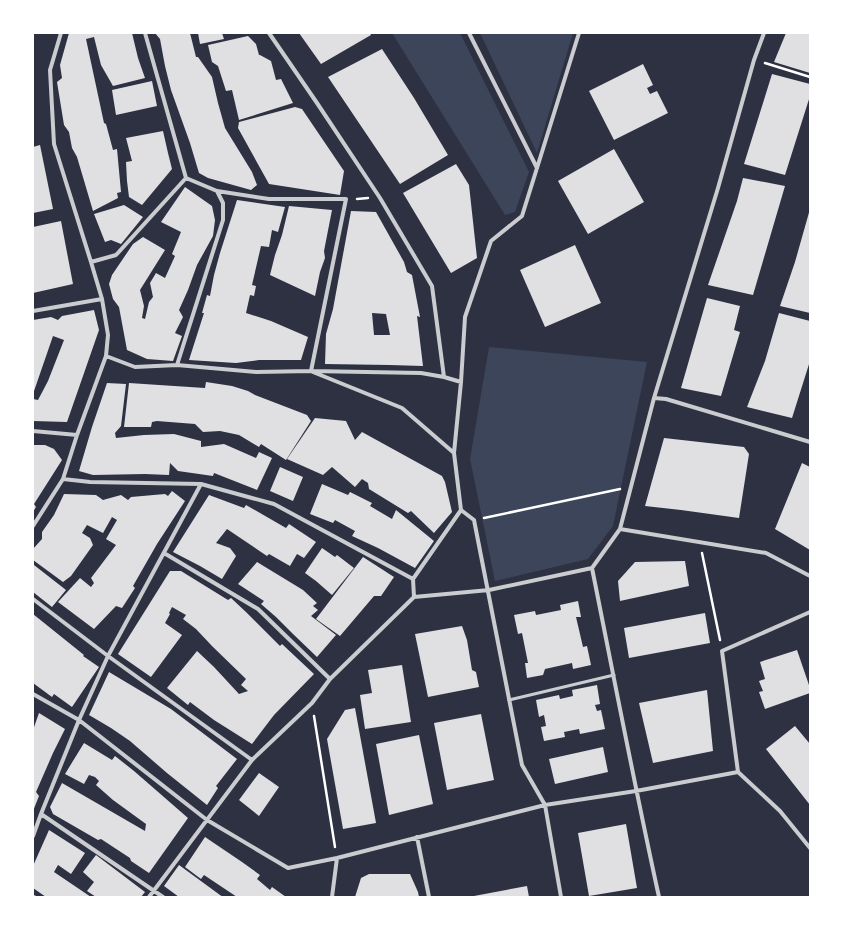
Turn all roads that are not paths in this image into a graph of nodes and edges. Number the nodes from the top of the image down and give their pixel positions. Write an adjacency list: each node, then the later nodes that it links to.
1 (61, 33): 10 (street)
2 (145, 33): 8 (street)
3 (269, 33): 16 (street)
4 (470, 33): 7 (street)
5 (579, 33): 7 (street)
6 (764, 33): 18 (street)
7 (537, 168): 17 (street)
8 (186, 178): 9 (street); 10 (street)
9 (217, 191): 14 (street); 15 (street)
10 (91, 262): 11 (street)
11 (102, 300): 12 (street); 13 (street)
12 (33, 311)
13 (106, 356): 14 (street); 20 (street)
14 (177, 366): 15 (street)
15 (311, 371): 16 (street); 22 (street)
16 (444, 377): 17 (street)
17 (461, 382): 22 (street)
18 (653, 400): 21 (street); 27 (street)
19 (33, 431): 20 (street)
20 (77, 435): 23 (street)
21 (810, 442)
22 (454, 453): 25 (street)
23 (62, 479): 24 (street); 26 (street)
24 (201, 484): 28 (street); 31 (street)
25 (461, 510): 31 (street); 32 (street)
26 (33, 526)
27 (620, 529): 29 (street); 30 (street)
28 (164, 553): 36 (street); 38 (street)
29 (592, 568): 32 (street); 37 (street)
30 (810, 576)
31 (413, 579): 33 (street)
32 (488, 590): 33 (street); 40 (street)
33 (414, 597): 38 (street)
34 (33, 600): 36 (street)
35 (810, 612): 43 (street)
36 (108, 656): 41 (street); 42 (street)
37 (614, 674): 40 (lane); 44 (street)
38 (330, 679): 42 (street)
39 (33, 694): 41 (street)
40 (509, 700): 45 (street)
41 (79, 720): 46 (street); 47 (street)
42 (252, 760): 47 (street)
43 (738, 772): 44 (street); 50 (street)
44 (636, 791): 45 (street); 58 (street)
45 (546, 805): 49 (street); 57 (street)
46 (41, 814): 48 (street); 52 (street)
47 (207, 820): 51 (street); 52 (street)
48 (33, 836)
49 (417, 837): 51 (street); 56 (street)
50 (810, 848)
51 (337, 858): 55 (street)
52 (154, 890): 53 (street); 54 (street)
53 (149, 897)
54 (163, 897)
55 (332, 897)
56 (429, 897)
57 (561, 897)
58 (659, 897)

